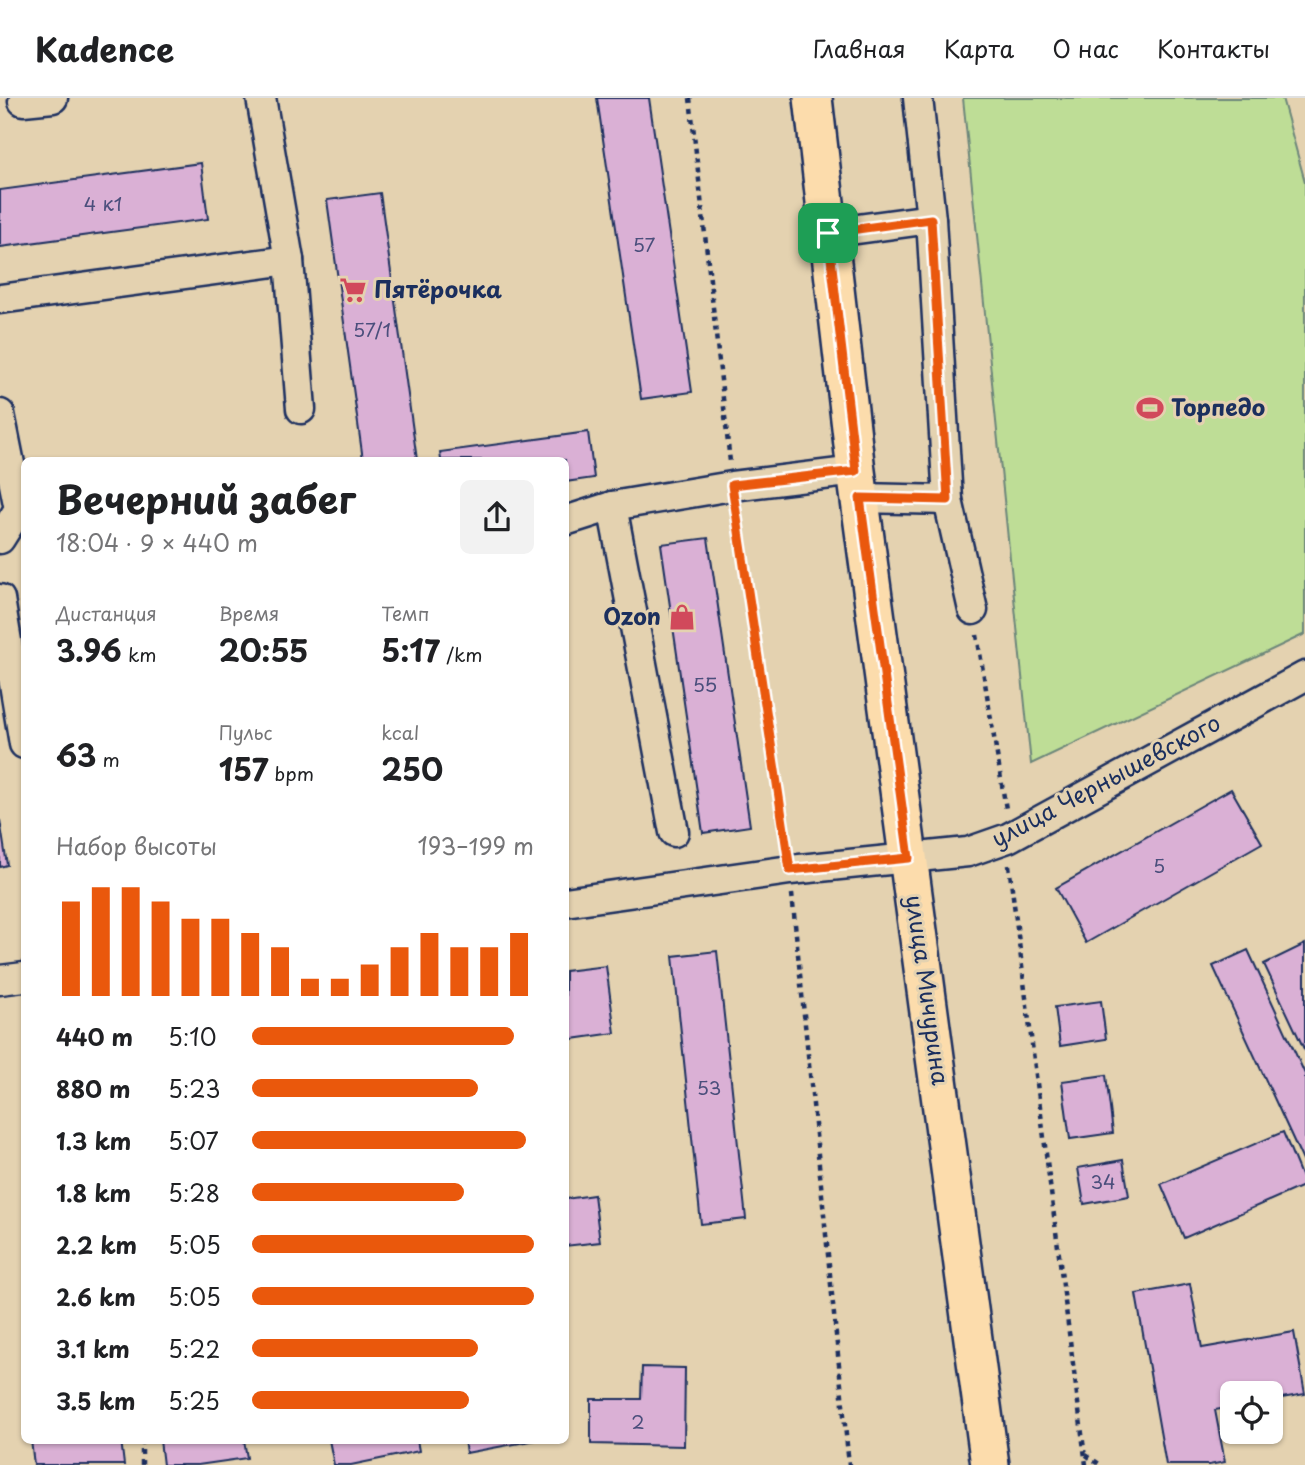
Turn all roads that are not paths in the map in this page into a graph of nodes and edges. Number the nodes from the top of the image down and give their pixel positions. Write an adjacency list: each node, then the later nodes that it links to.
1 (53, 98): 5 (street)
2 (261, 98): 8 (street)
3 (813, 98): 7 (main road, улица Мичурина)
4 (918, 98): 6 (street)
5 (23, 101)
6 (931, 219): 7 (street); 13 (street)
7 (828, 233): 12 (main road, улица Мичурина)
8 (289, 260): 9 (street); 10 (street)
9 (0, 299)
10 (301, 409)
11 (0, 414): 16 (street)
12 (858, 485): 13 (street); 14 (street); 22 (main road, улица Мичурина)
13 (948, 500): 18 (street)
14 (612, 506): 15 (street); 21 (street)
15 (569, 520)
16 (0, 539)
17 (0, 599): 20 (street)
18 (973, 610)
19 (1305, 676): 22 (street, улица Чернышевского)
20 (21, 726)
21 (674, 832)
22 (909, 858): 23 (street, улица Чернышевского); 26 (main road, улица Мичурина)
23 (569, 901)
24 (21, 977): 25 (street)
25 (0, 980)
26 (990, 1465)

